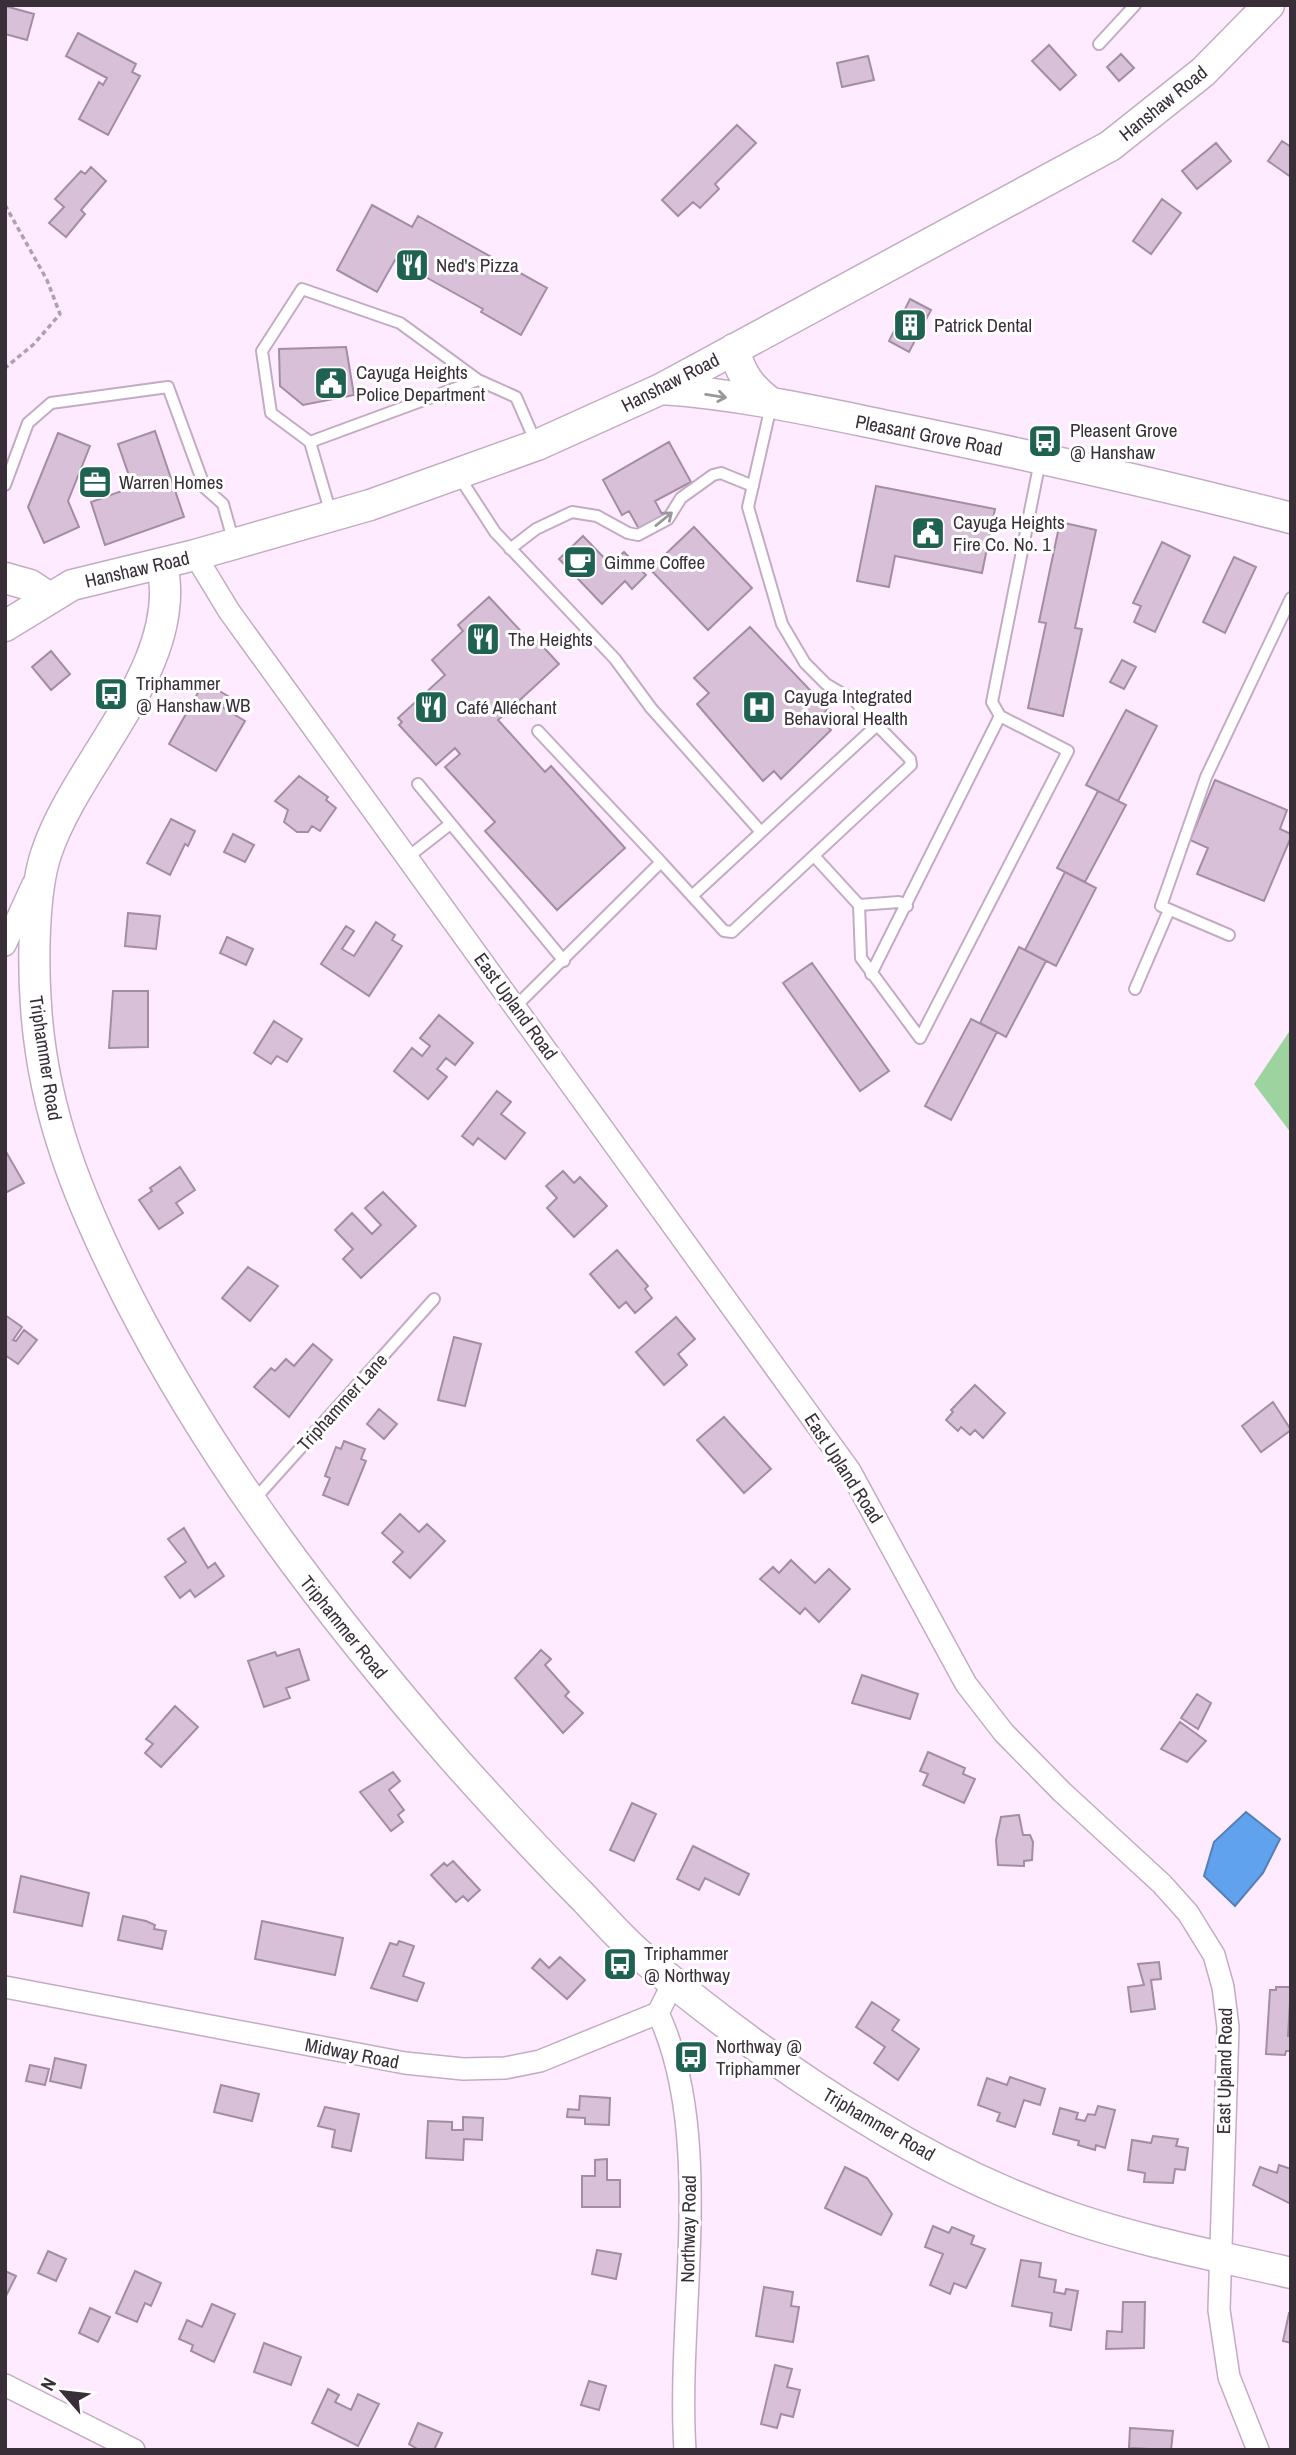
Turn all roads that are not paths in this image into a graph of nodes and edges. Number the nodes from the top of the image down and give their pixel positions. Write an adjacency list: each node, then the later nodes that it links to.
1 (1135, 5): 3 (lane)
2 (1269, 5): 4 (street, Hanshaw Road)
3 (1098, 44)
4 (734, 349): 6 (street, Hanshaw Road); 7 (street, Pleasant Grove Road)
5 (478, 380): 8 (lane); 8 (lane); 9 (lane)
6 (661, 389): 7 (street, Pleasant Grove Road, one-way to 7); 9 (street, Hanshaw Road)
7 (772, 403): 10 (street, Pleasant Grove Road); 13 (lane)
8 (310, 442): 14 (lane)
9 (537, 445): 11 (street, Hanshaw Road)
10 (1041, 458): 15 (street, Pleasant Grove Road); 24 (lane)
11 (458, 475): 14 (street, Hanshaw Road); 17 (lane)
12 (5, 485): 16 (lane)
13 (753, 486): 17 (lane, one-way to 13); 25 (lane)
14 (332, 514): 16 (street, Hanshaw Road)
15 (1291, 518)
16 (234, 544): 18 (street, Hanshaw Road)
17 (510, 549): 29 (lane)
18 (195, 555): 19 (street, Hanshaw Road); 32 (street, East Upland Road)
19 (162, 564): 21 (street, Hanshaw Road); 30 (street, Triphammer Road)
20 (5, 578): 21 (street)
21 (48, 597): 23 (street, Hanshaw Road)
22 (1291, 598): 37 (lane)
23 (5, 626)
24 (1000, 716): 36 (lane); 41 (lane)
25 (877, 725): 29 (lane); 31 (lane)
26 (538, 731): 33 (lane)
27 (418, 784): 28 (lane)
28 (449, 825): 32 (lane); 40 (lane)
29 (761, 832): 34 (lane)
30 (45, 856): 39 (street); 45 (street, Triphammer Road)
31 (815, 857): 34 (lane); 35 (lane)
32 (408, 858): 43 (street, East Upland Road)
33 (661, 862): 34 (lane); 40 (lane)
34 (692, 896)
35 (859, 905): 36 (lane); 41 (lane)
36 (907, 906): 41 (lane)
37 (1169, 910): 38 (lane); 42 (lane)
38 (1228, 935)
39 (5, 946)
40 (564, 961): 43 (lane)
41 (871, 974)
42 (1135, 989)
43 (516, 1006): 49 (street, East Upland Road)
44 (434, 1299): 45 (lane, Triphammer Lane)
45 (250, 1505): 46 (street, Triphammer Road)
46 (674, 1981): 48 (street); 49 (street, Triphammer Road)
47 (5, 1987): 48 (street, Midway Road)
48 (657, 2013): 53 (street, Northway Road)
49 (1221, 2256): 50 (street, Triphammer Road); 54 (street, East Upland Road)
50 (1291, 2273)
51 (5, 2385): 52 (street)
52 (134, 2450)
53 (685, 2450)
54 (1258, 2450)

